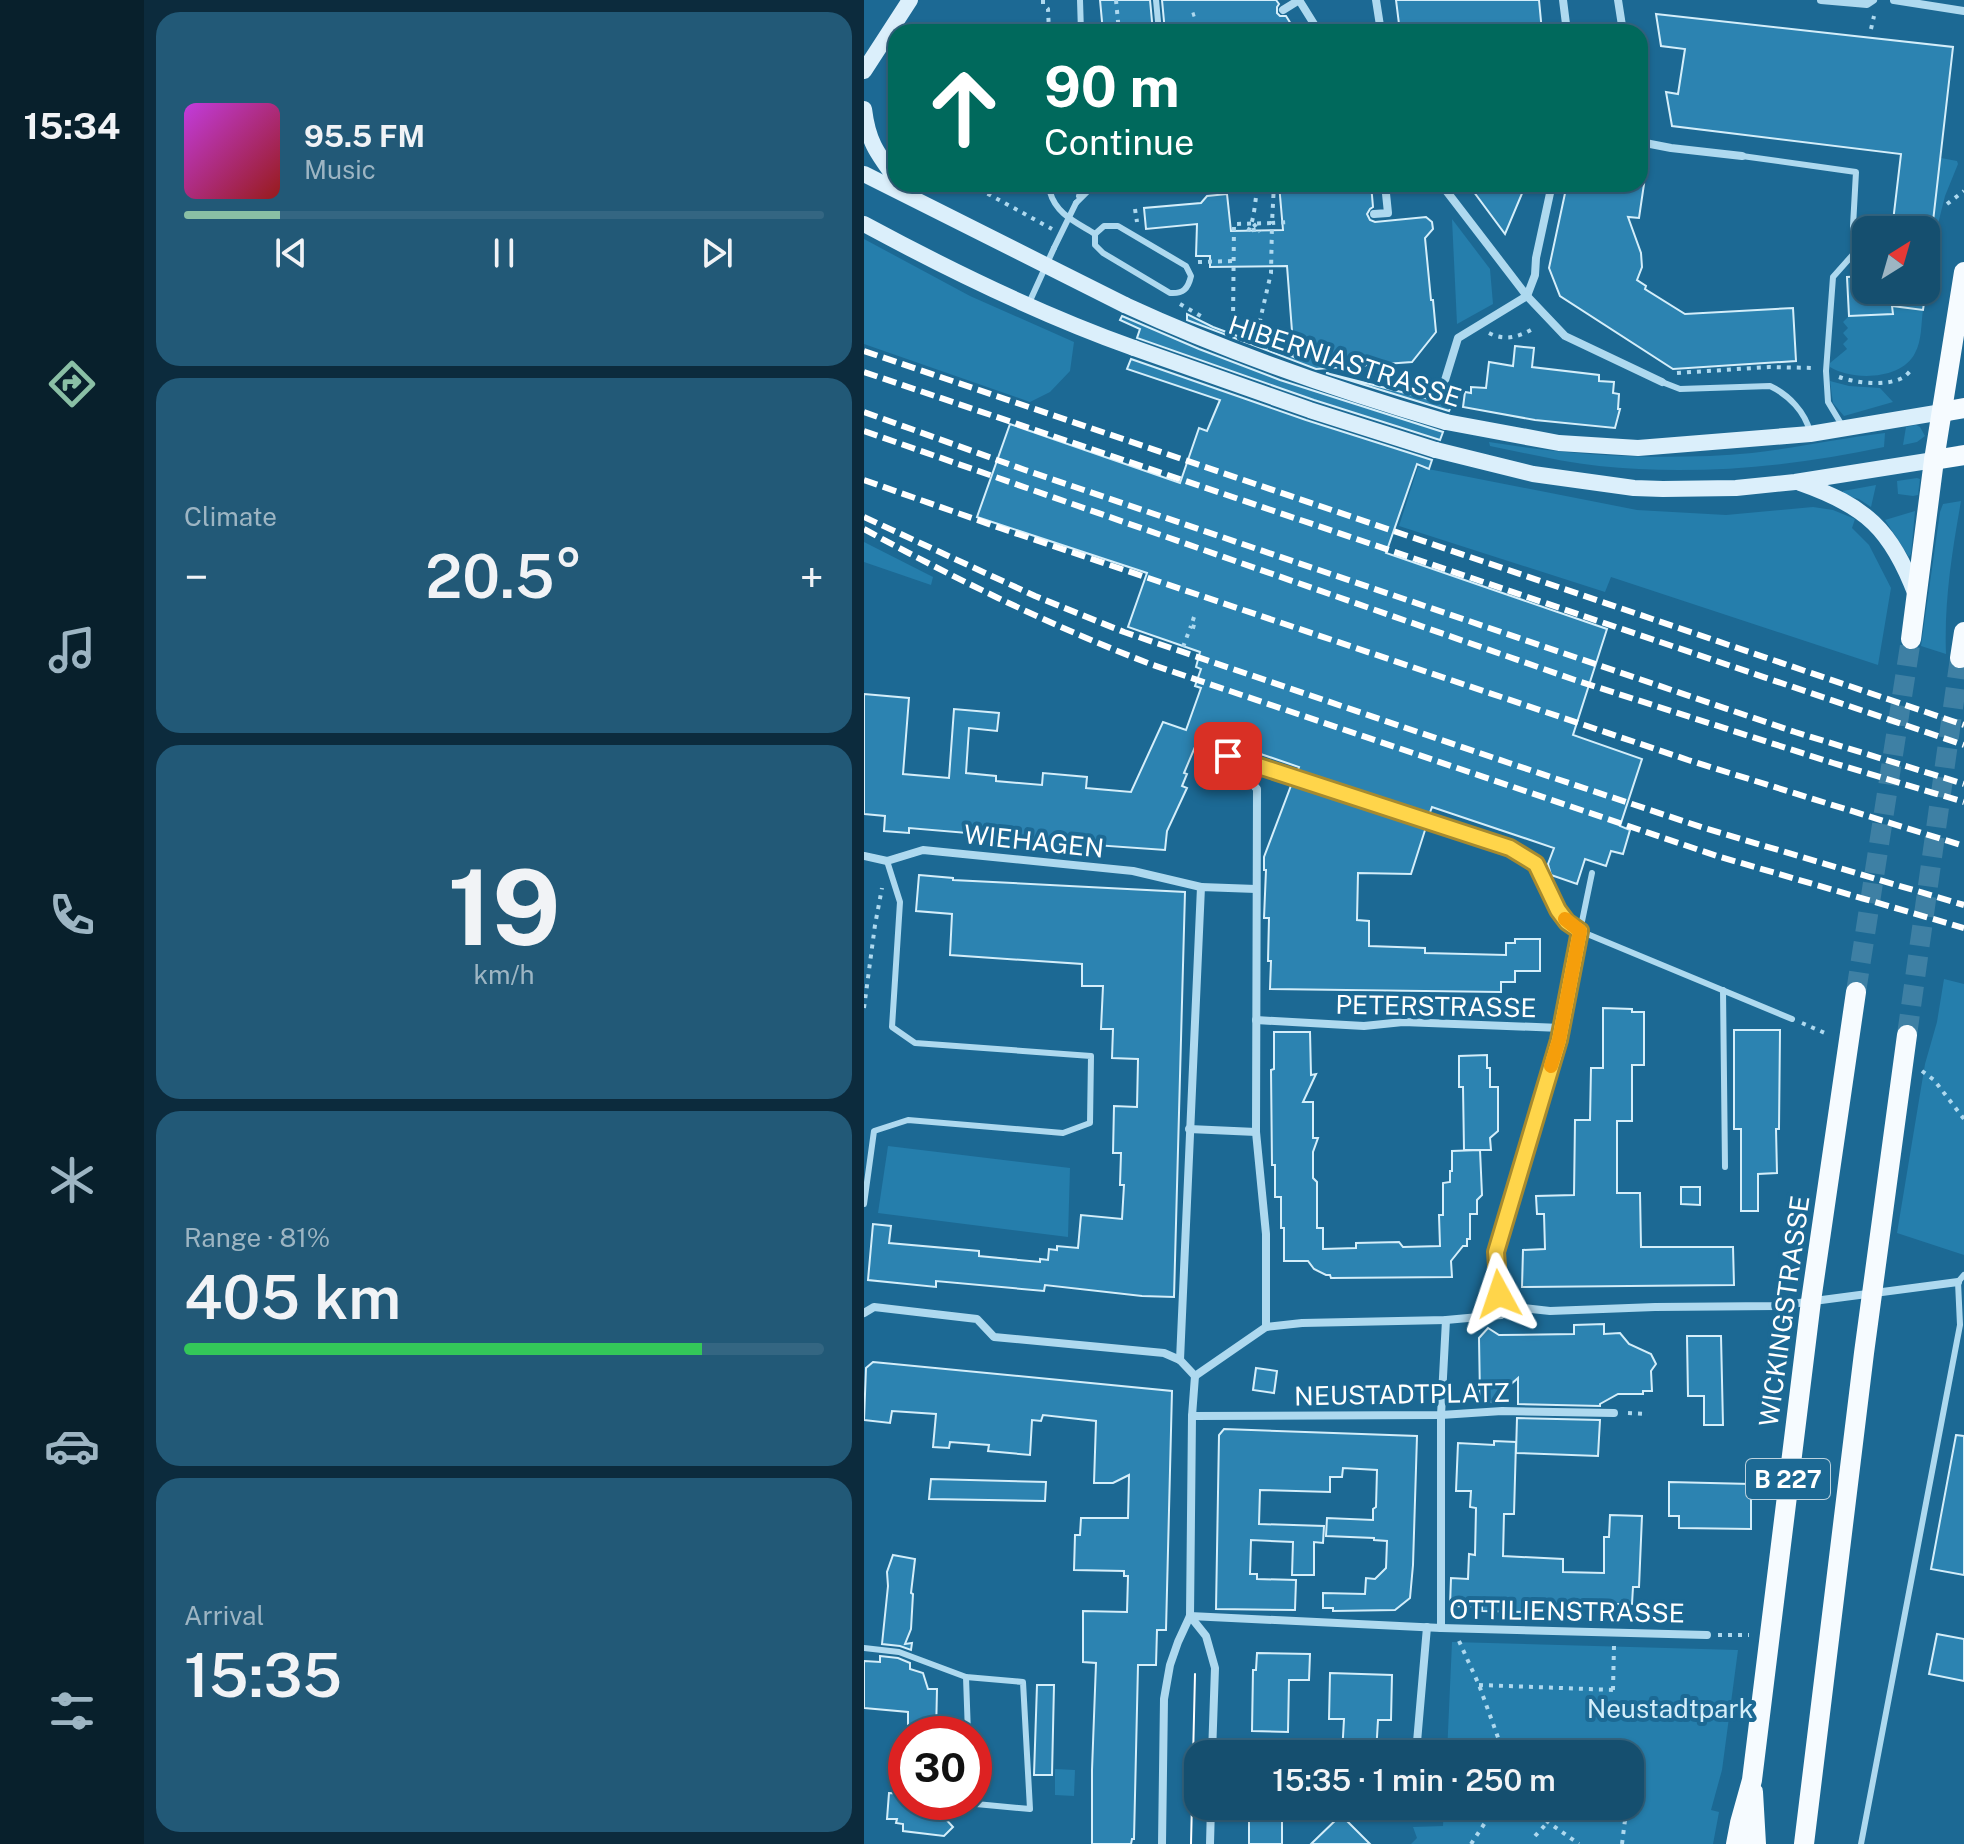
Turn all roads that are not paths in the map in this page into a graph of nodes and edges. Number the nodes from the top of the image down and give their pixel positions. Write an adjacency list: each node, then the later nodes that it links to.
1 (910, 0): 13 (main road)
2 (1080, 0): 14 (lane)
3 (1156, 0): 15 (lane)
4 (1299, 0): 11 (street); 16 (street)
5 (1376, 0): 17 (street)
6 (1563, 0): 18 (street)
7 (1618, 0): 19 (street)
8 (1821, 0): 10 (street)
9 (1894, 0): 12 (street)
10 (1869, 1)
11 (1283, 10)
12 (1964, 11)
13 (894, 24)
14 (1081, 24)
15 (1158, 24)
16 (1314, 24)
17 (1380, 24)
18 (1566, 24)
19 (1622, 24)
20 (888, 34): 21 (main road)
21 (864, 71)
22 (864, 109): 25 (main road)
23 (1648, 144): 24 (street)
24 (1742, 156): 49 (lane)
25 (888, 168)
26 (864, 174): 27 (main road, HIBERNIASTRASSE)
27 (888, 187)
28 (897, 192): 36 (main road, HIBERNIASTRASSE)
29 (908, 192): 36 (main road)
30 (1050, 192): 40 (lane)
31 (1081, 192): 37 (lane)
32 (1087, 192): 37 (lane)
33 (1386, 192): 38 (street)
34 (1447, 192): 43 (street)
35 (1550, 192): 43 (street)
36 (917, 203): 41 (main road, HIBERNIASTRASSE)
37 (1076, 203): 41 (lane, bridge)
38 (1374, 214)
39 (864, 224): 44 (main road)
40 (1095, 234): 40 (lane)
41 (1045, 266): 44 (lane); 50 (main road, HIBERNIASTRASSE, bridge)
42 (1964, 272): 48 (main road)
43 (1527, 296): 45 (street); 46 (street)
44 (1028, 306): 53 (main road, bridge)
45 (1662, 382): 50 (lane)
46 (1426, 386)
47 (1964, 408): 48 (main road)
48 (1942, 412): 49 (main road, HIBERNIASTRASSE); 52 (main road)
49 (1845, 430): 50 (main road, HIBERNIASTRASSE)
50 (1810, 434)
51 (1964, 455): 52 (main road)
52 (1934, 460): 53 (main road); 54 (main road)
53 (1795, 482): 54 (main road)
54 (1917, 598): 56 (main road)
55 (1964, 632): 57 (main road)
56 (1911, 639)
57 (1960, 658)
58 (1230, 744): 59 (street)
59 (1228, 756): 64 (street); 65 (lane)
60 (864, 856): 61 (street, WIEHAGEN)
61 (887, 861): 63 (street, WIEHAGEN); 74 (lane)
62 (1592, 873): 65 (lane)
63 (1201, 887): 64 (street, WIEHAGEN); 72 (street)
64 (1256, 889): 69 (street)
65 (1580, 931): 66 (lane); 70 (lane)
66 (1723, 990): 68 (lane); 75 (lane)
67 (1856, 992): 79 (main road, WICKINGSTRASSE / B 227)
68 (1792, 1019)
69 (1256, 1020): 70 (street, PETERSTRASSE); 73 (street)
70 (1561, 1028): 80 (street, PETERSTRASSE)
71 (1907, 1035): 78 (main road, B 227)
72 (1189, 1129): 73 (street); 84 (street)
73 (1256, 1132): 83 (street)
74 (868, 1145): 76 (lane)
75 (1725, 1167)
76 (864, 1204)
77 (1961, 1279): 78 (street); 106 (lane)
78 (1872, 1292): 79 (street); 105 (main road, B 227)
79 (1811, 1301): 80 (street); 98 (main road, WICKINGSTRASSE / B 227)
80 (1514, 1307): 82 (street)
81 (864, 1313): 84 (street)
82 (1446, 1320): 83 (street); 87 (street)
83 (1266, 1327): 85 (street)
84 (1180, 1360): 85 (street)
85 (1195, 1376): 88 (street)
86 (1614, 1413): 87 (street, NEUSTADTPLATZ)
87 (1441, 1415): 88 (street, NEUSTADTPLATZ); 91 (street)
88 (1192, 1416): 89 (street)
89 (1190, 1616): 90 (street, OTTILIENSTRASSE); 96 (street); 101 (street)
90 (1427, 1627): 91 (street, OTTILIENSTRASSE); 97 (street, OTTILIENSTRASSE)
91 (1441, 1628): 92 (street, OTTILIENSTRASSE)
92 (1707, 1635)
93 (864, 1648): 94 (lane)
94 (966, 1677): 95 (lane); 99 (lane)
95 (967, 1716)
96 (1212, 1740)
97 (1417, 1740)
98 (1752, 1780): 103 (main road, WICKINGSTRASSE / B 227); 104 (main road, WICKINGSTRASSE)
99 (992, 1805)
100 (1211, 1820): 102 (street)
101 (1162, 1844)
102 (1210, 1844)
103 (1736, 1844)
104 (1756, 1844)
105 (1804, 1844)
106 (1861, 1844)

